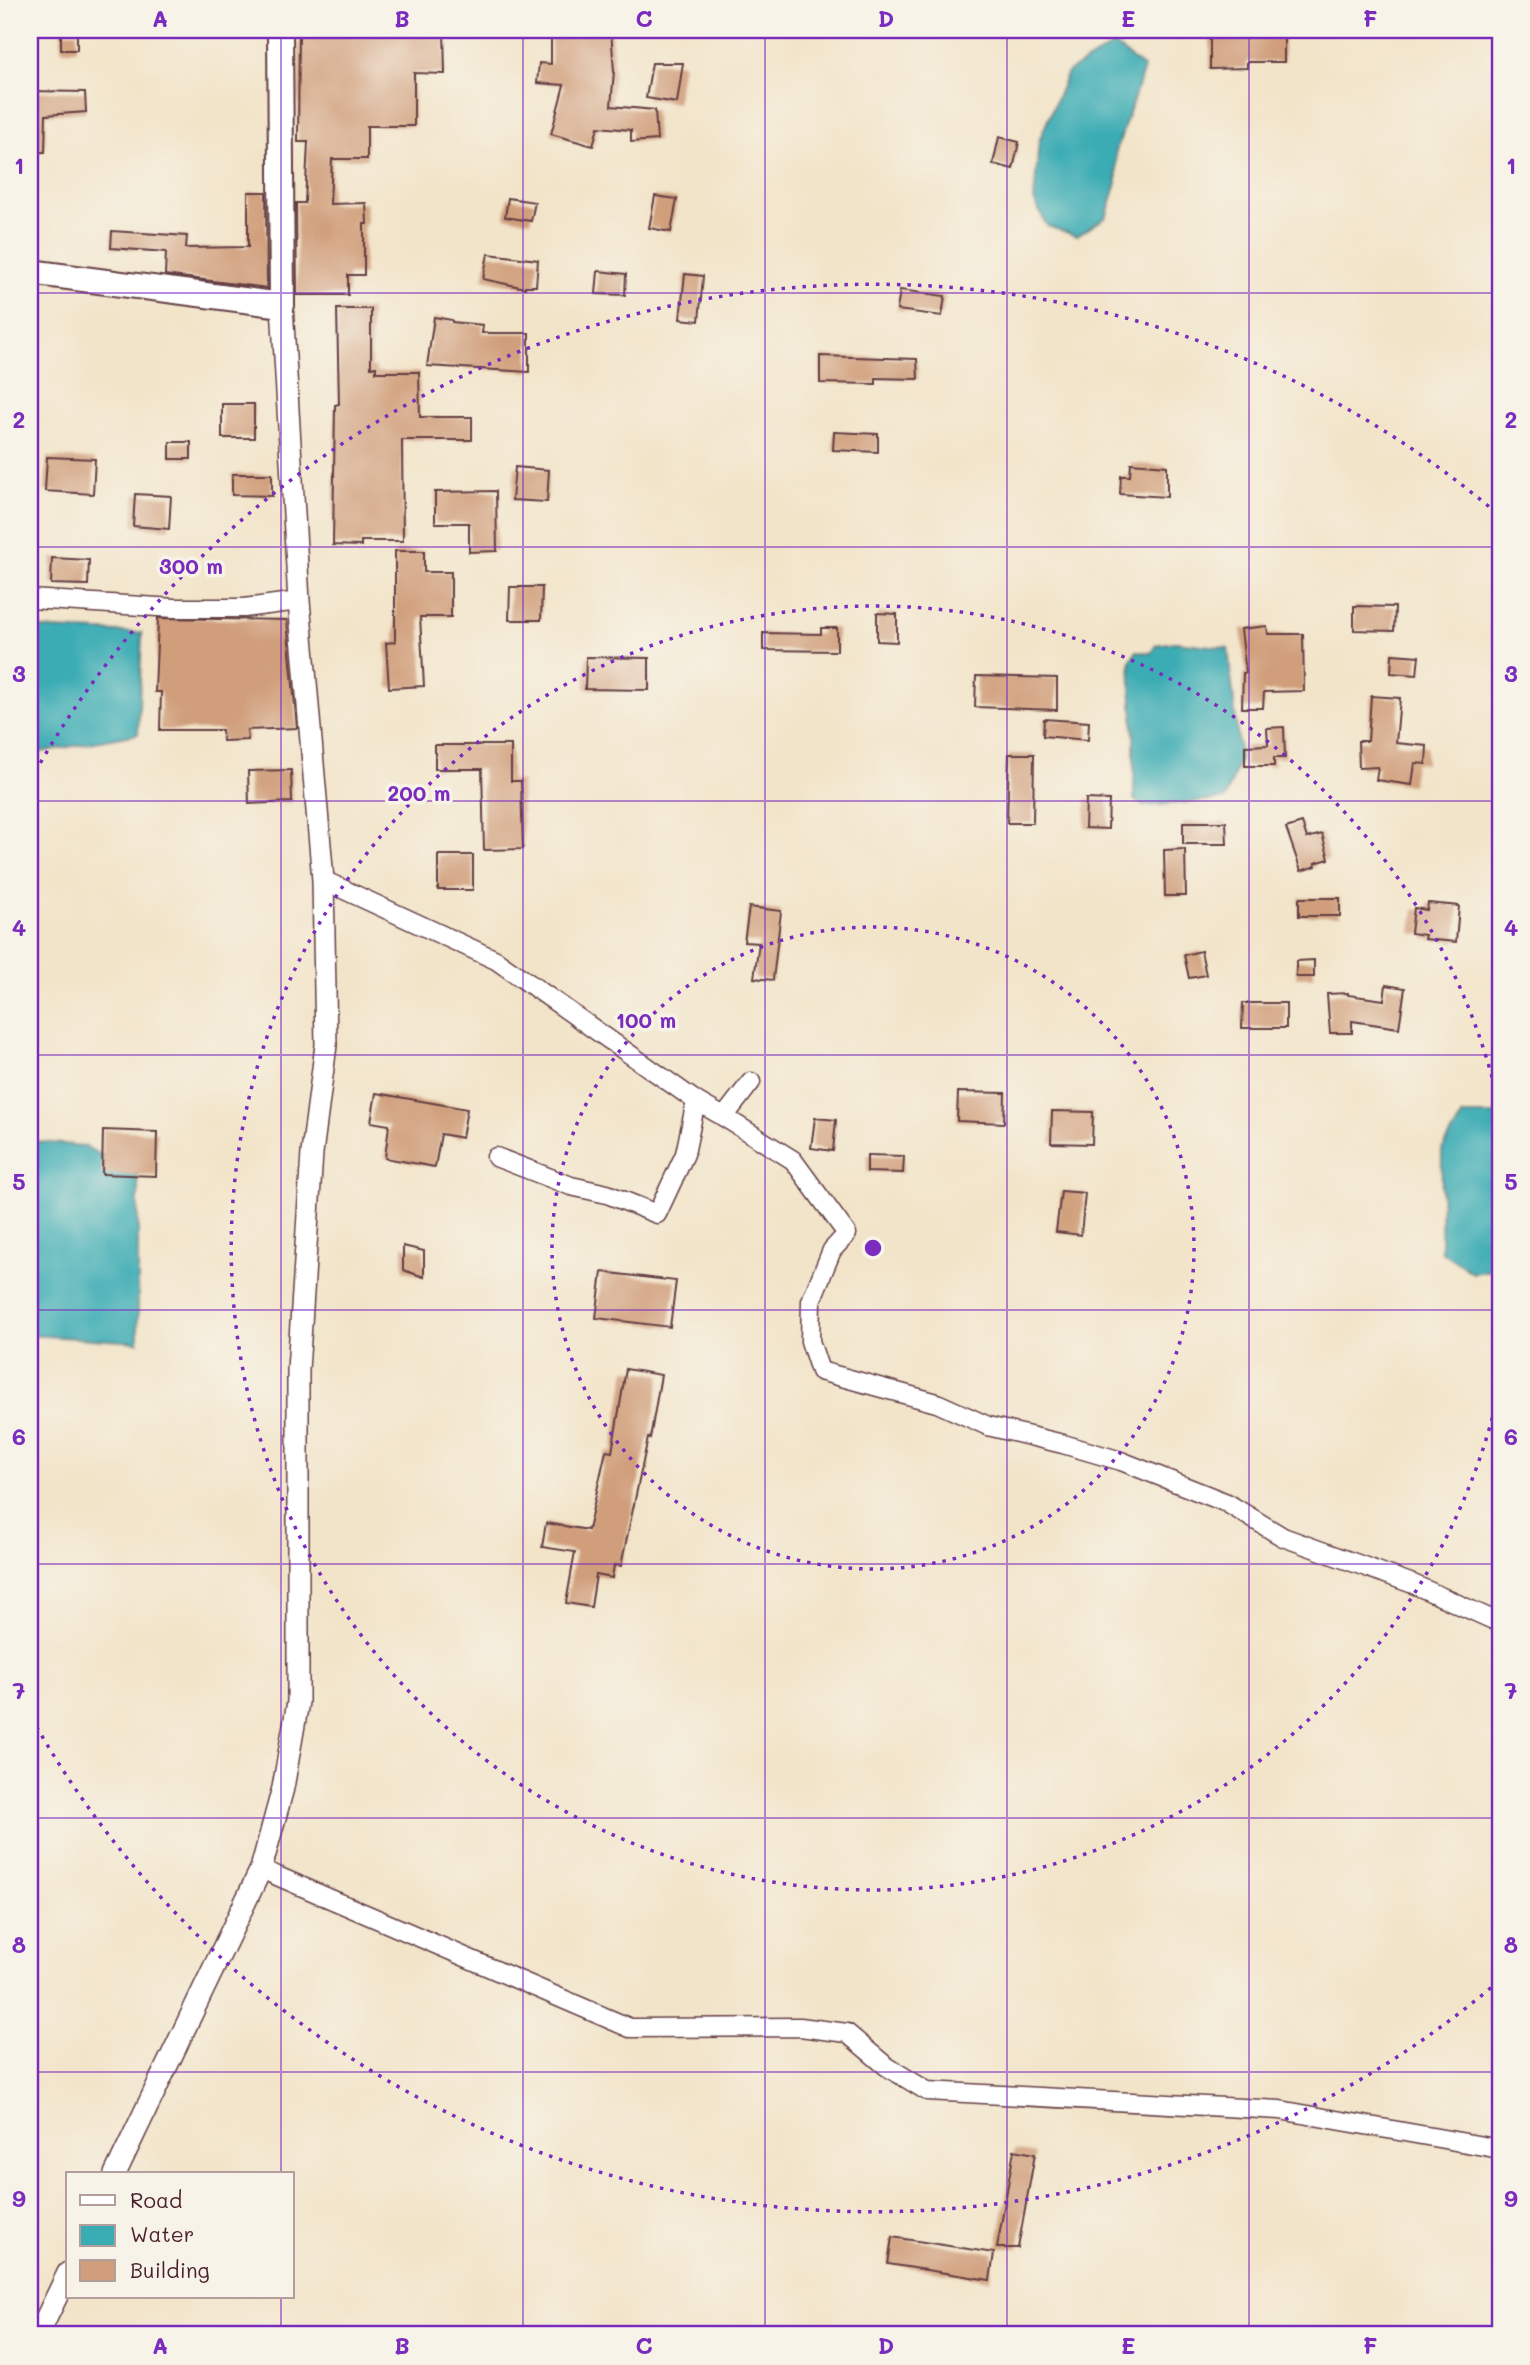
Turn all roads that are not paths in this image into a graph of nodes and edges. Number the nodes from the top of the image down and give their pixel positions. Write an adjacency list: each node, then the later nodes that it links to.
1 (279, 30): 3 (main road)
2 (30, 272): 3 (main road)
3 (282, 305): 5 (street)
4 (30, 599): 5 (street)
5 (299, 601): 6 (street)
6 (323, 880): 8 (street); 12 (street)
7 (751, 1082): 9 (street)
8 (696, 1101): 9 (street); 10 (street)
9 (724, 1116): 11 (street)
10 (496, 1157)
11 (1500, 1623)
12 (261, 1869): 13 (street); 14 (street)
13 (1500, 2149)
14 (116, 2172)
15 (66, 2277): 16 (street)
16 (38, 2335)

